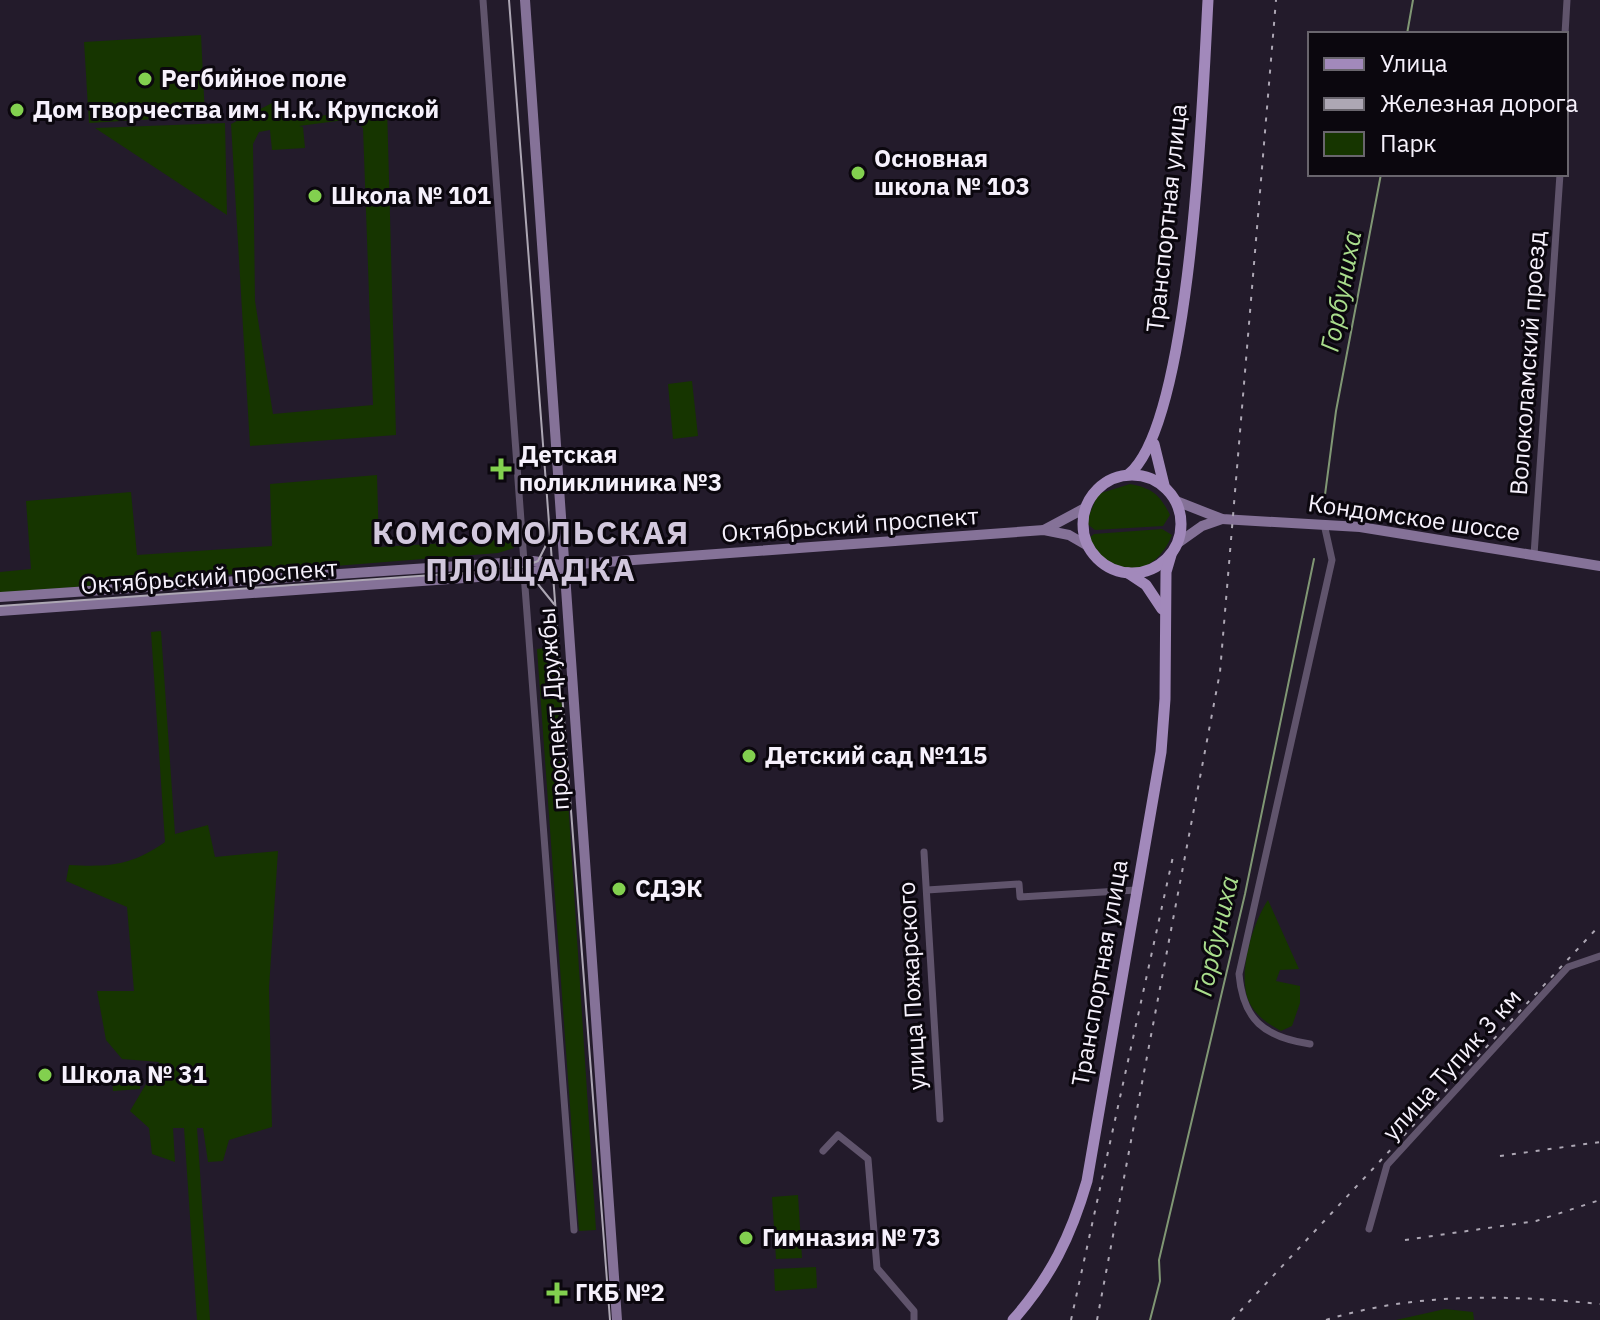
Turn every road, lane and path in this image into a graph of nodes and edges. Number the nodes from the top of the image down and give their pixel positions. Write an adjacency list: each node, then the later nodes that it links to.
1 (483, 0): 19 (street)
2 (525, 0): 20 (main road, проспект Дружбы)
3 (1208, 0): 7 (main road, Транспортная улица)
4 (1567, 0): 5 (street)
5 (1565, 32)
6 (1560, 176): 18 (street, Волоколамский проезд)
7 (1154, 438): 8 (main road, Транспортная улица); 9 (main road, Транспортная улица)
8 (1129, 474): 9 (main road); 11 (main road)
9 (1165, 486): 10 (main road)
10 (1176, 501): 12 (main road, Кондомское шоссе); 15 (main road)
11 (1085, 508): 14 (main road, Октябрьский проспект); 16 (main road)
12 (1222, 519): 13 (main road, Кондомское шоссе); 15 (main road, Кондомское шоссе)
13 (1324, 522): 18 (main road, Кондомское шоссе); 31 (street)
14 (1044, 530): 16 (main road, Октябрьский проспект); 20 (main road, Октябрьский проспект)
15 (1178, 543): 17 (main road)
16 (1088, 546): 22 (main road)
17 (1171, 555): 22 (main road); 26 (main road, Транспортная улица)
18 (1534, 555): 21 (main road, Кондомское шоссе)
19 (524, 562): 20 (main road, Октябрьский проспект); 24 (main road, Октябрьский проспект)
20 (563, 566): 23 (main road, Октябрьский проспект); 36 (main road, проспект Дружбы)
21 (1600, 566)
22 (1128, 573): 26 (main road)
23 (524, 574): 25 (main road, Октябрьский проспект); 35 (street)
24 (0, 597)
25 (0, 611)
26 (1164, 614): 29 (main road, Транспортная улица)
27 (924, 852): 28 (street, улица Пожарского)
28 (927, 890): 29 (street); 32 (street, улица Пожарского)
29 (1136, 890): 38 (main road, Транспортная улица)
30 (1600, 956): 34 (street, улица Тупик 3 км)
31 (1310, 1044)
32 (940, 1119)
33 (823, 1151): 37 (street)
34 (1369, 1229)
35 (574, 1230)
36 (617, 1320)
37 (914, 1320)
38 (1013, 1320)

